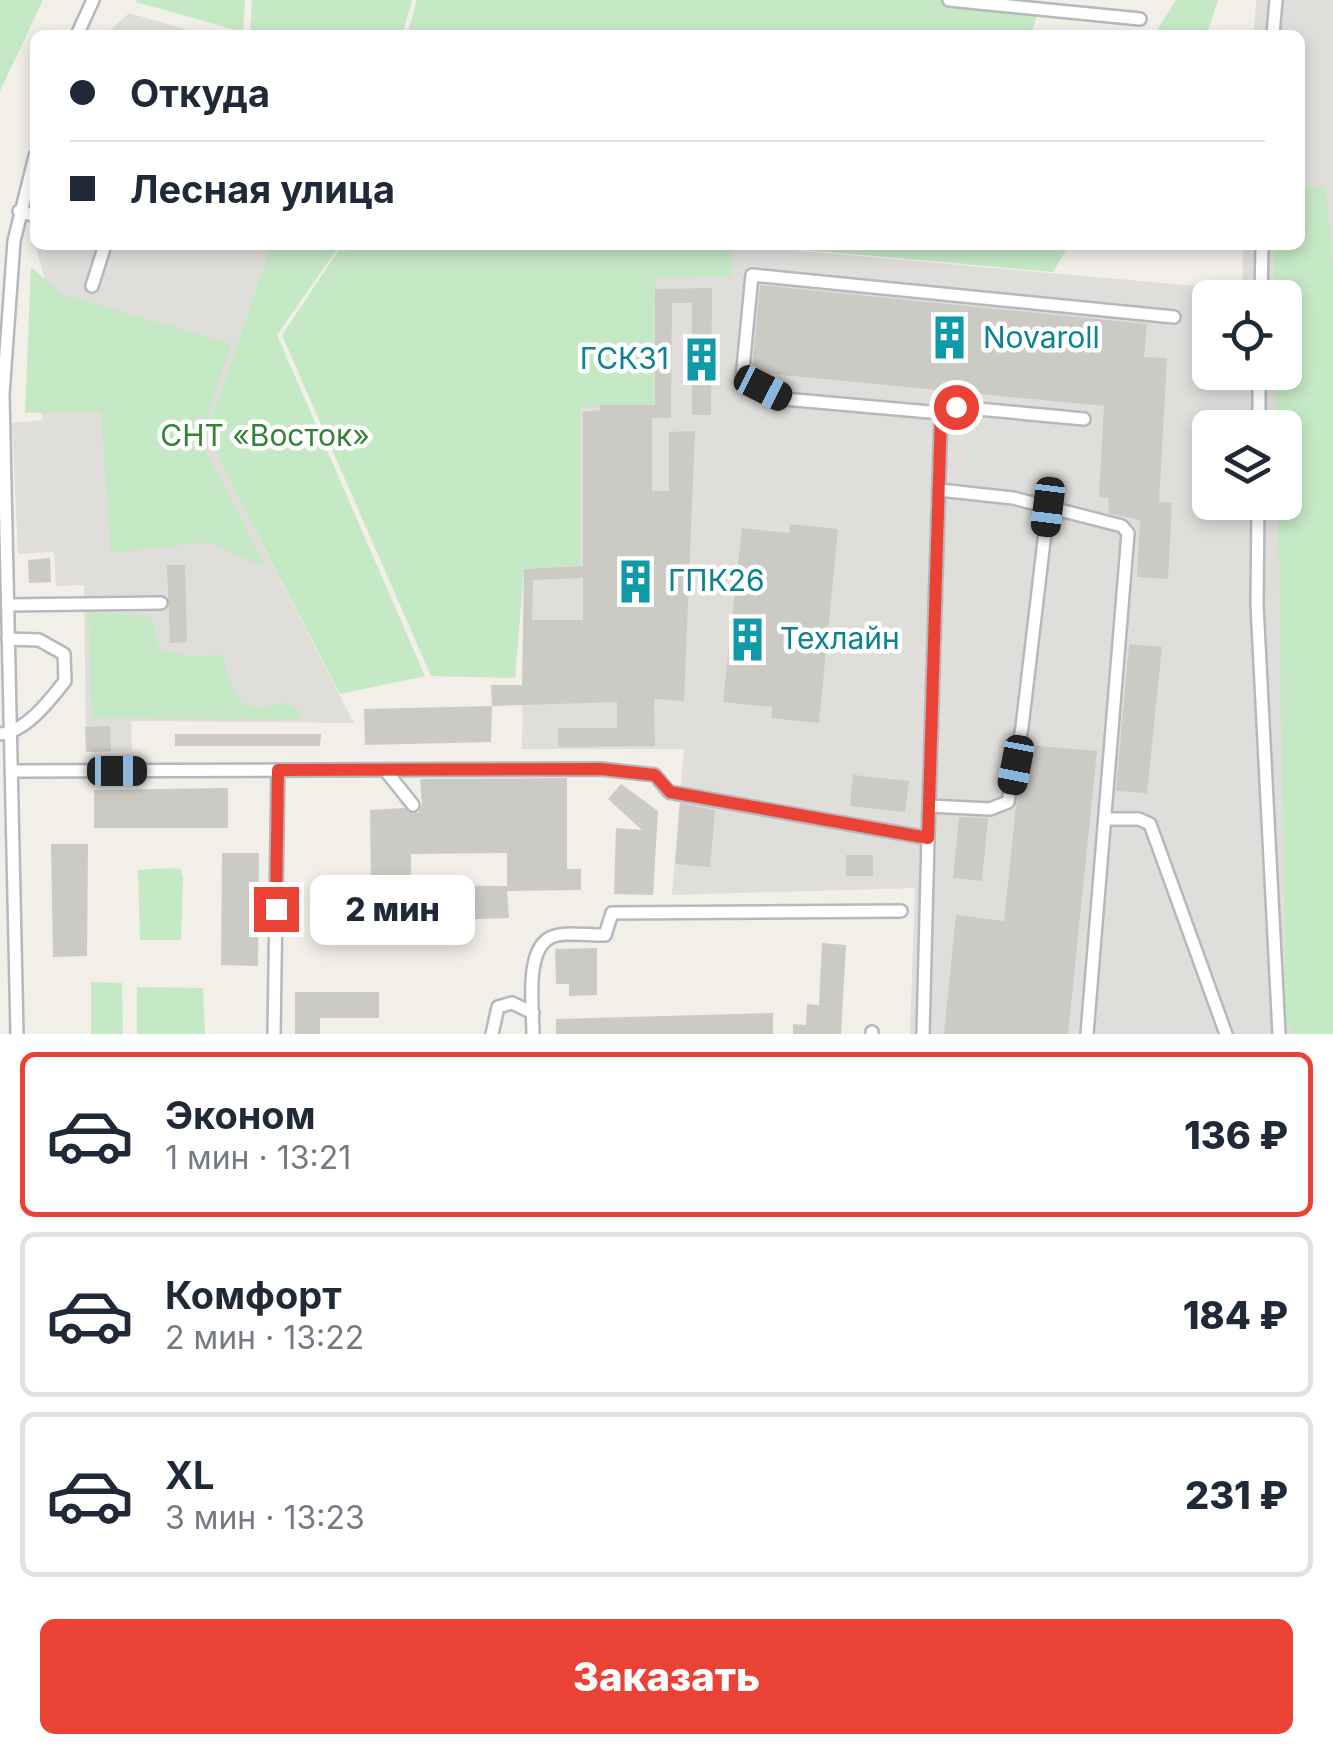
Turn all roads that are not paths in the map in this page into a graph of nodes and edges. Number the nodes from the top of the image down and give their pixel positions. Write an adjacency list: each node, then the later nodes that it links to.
1 (93, 0): 5 (street)
2 (949, 0): 4 (street)
3 (1276, 0): 6 (street)
4 (1140, 19)
5 (80, 30)
6 (1273, 30)
7 (30, 174): 8 (street)
8 (20, 211): 9 (street); 15 (street)
9 (30, 214)
10 (103, 250): 13 (street)
11 (1262, 250): 12 (street)
12 (1261, 280)
13 (92, 286)
14 (1174, 317): 16 (street)
15 (2, 394): 22 (street)
16 (941, 413): 17 (street); 18 (street)
17 (1084, 419)
18 (939, 490): 19 (street); 29 (street)
19 (1048, 507): 29 (street); 30 (street)
20 (1258, 520): 41 (street)
21 (161, 602): 22 (street)
22 (8, 605): 23 (street)
23 (8, 639): 24 (street); 24 (street)
24 (5, 733): 27 (street)
25 (278, 770): 26 (street); 27 (street); 35 (street)
26 (385, 770): 28 (street); 31 (street)
27 (12, 771): 34 (street)
28 (413, 804)
29 (929, 806): 31 (street)
30 (1104, 819): 39 (street); 40 (street)
31 (928, 838): 38 (street)
32 (902, 911): 33 (street)
33 (533, 1012): 36 (street); 37 (street)
34 (17, 1034)
35 (274, 1034)
36 (492, 1034)
37 (533, 1034)
38 (923, 1034)
39 (1087, 1034)
40 (1226, 1034)
41 (1280, 1034)

